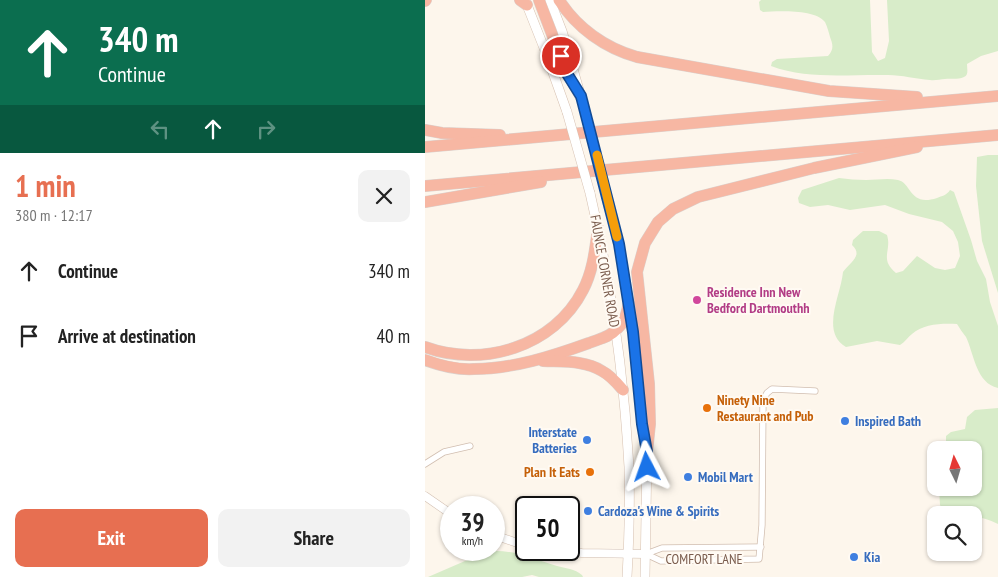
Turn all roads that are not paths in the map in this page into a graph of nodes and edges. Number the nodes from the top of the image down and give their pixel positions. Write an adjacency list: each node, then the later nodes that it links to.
1 (539, 0): 5 (highway)
2 (551, 0): 5 (main road, FAUNCE CORNER ROAD)
3 (559, 0): 7 (highway)
4 (524, 2): 16 (main road, FAUNCE CORNER ROAD, bridge)
5 (581, 96): 17 (main road, FAUNCE CORNER ROAD, bridge)
6 (998, 96): 7 (highway)
7 (959, 100): 10 (highway)
8 (425, 130): 10 (highway)
9 (998, 135): 11 (highway)
10 (546, 136): 12 (highway)
11 (950, 139): 13 (highway); 25 (highway)
12 (425, 147)
13 (572, 173): 14 (highway); 15 (highway)
14 (425, 186)
15 (425, 202)
16 (598, 228): 18 (main road, FAUNCE CORNER ROAD); 19 (highway)
17 (629, 302): 18 (highway); 25 (main road, FAUNCE CORNER ROAD)
18 (616, 330): 21 (highway); 22 (main road, FAUNCE CORNER ROAD)
19 (425, 347)
20 (425, 360): 21 (highway)
21 (528, 361): 22 (highway)
22 (623, 390): 31 (main road, FAUNCE CORNER ROAD)
23 (815, 391): 29 (street)
24 (470, 446): 26 (street)
25 (647, 452): 32 (main road, FAUNCE CORNER ROAD)
26 (425, 464)
27 (425, 496): 28 (street)
28 (440, 506)
29 (761, 547): 32 (street, COMFORT LANE); 32 (street, COMFORT LANE)
30 (580, 553): 31 (street)
31 (628, 553): 32 (street); 33 (main road, FAUNCE CORNER ROAD)
32 (646, 554): 34 (main road, FAUNCE CORNER ROAD)
33 (627, 577)
34 (645, 577)

